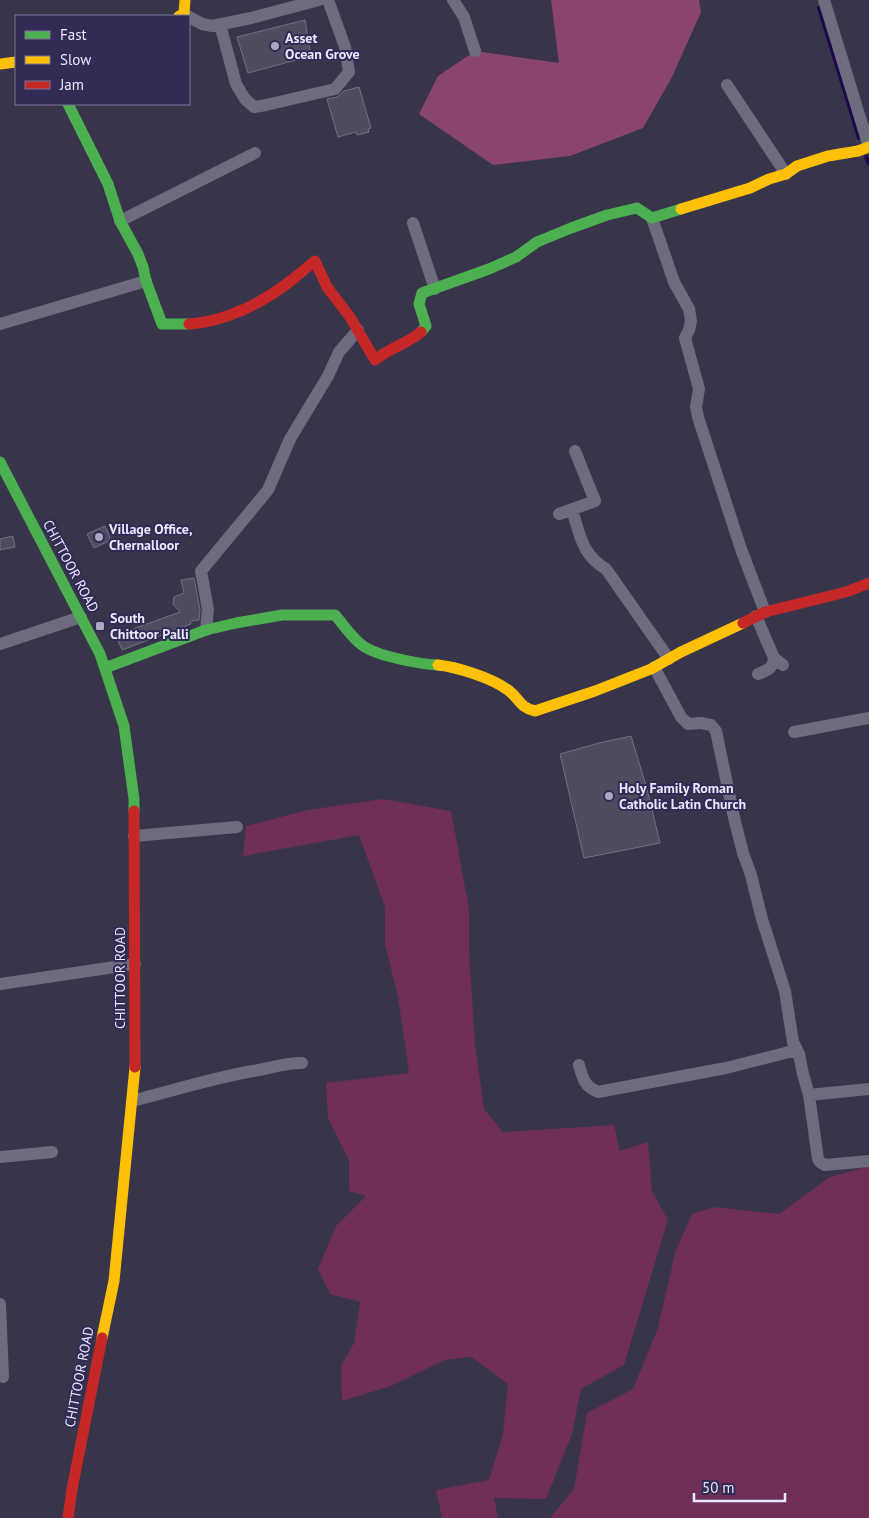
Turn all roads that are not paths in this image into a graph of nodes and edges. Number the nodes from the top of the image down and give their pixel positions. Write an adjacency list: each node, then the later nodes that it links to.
1 (185, 0): 6 (street)
2 (320, 0): 8 (street)
3 (328, 0): 8 (street)
4 (453, 0): 9 (street)
5 (824, 0): 14 (street)
6 (182, 15)
7 (190, 19): 8 (street)
8 (220, 24)
9 (475, 51)
10 (15, 62): 11 (street)
11 (0, 64)
12 (727, 85): 16 (street)
13 (68, 105): 18 (street)
14 (869, 147): 16 (street)
15 (254, 153): 18 (street)
16 (786, 174): 17 (street)
17 (652, 218): 21 (street); 27 (street)
18 (120, 220): 20 (street)
19 (413, 223): 21 (street)
20 (146, 281): 22 (street); 23 (street)
21 (435, 289): 23 (street)
22 (0, 324)
23 (358, 330): 29 (street)
24 (575, 451): 31 (street)
25 (0, 462): 28 (street, CHITTOOR ROAD)
26 (869, 583): 27 (street)
27 (760, 614): 31 (street); 34 (street)
28 (81, 617): 30 (street); 32 (street, CHITTOOR ROAD)
29 (206, 630): 32 (street); 33 (street)
30 (0, 644)
31 (669, 659): 33 (street)
32 (105, 668): 38 (street, CHITTOOR ROAD)
33 (654, 668): 41 (street)
34 (758, 674)
35 (869, 718): 36 (street)
36 (794, 732)
37 (237, 827): 38 (street)
38 (134, 836): 39 (street, CHITTOOR ROAD)
39 (135, 964): 40 (street); 46 (street, CHITTOOR ROAD)
40 (0, 984)
41 (797, 1050): 43 (street); 45 (street)
42 (302, 1063): 46 (street)
43 (579, 1065)
44 (869, 1089): 45 (street)
45 (810, 1095): 49 (street)
46 (132, 1101): 52 (street, CHITTOOR ROAD)
47 (52, 1152): 48 (street)
48 (0, 1157)
49 (869, 1161)
50 (0, 1304): 51 (street)
51 (3, 1377)
52 (68, 1518)

